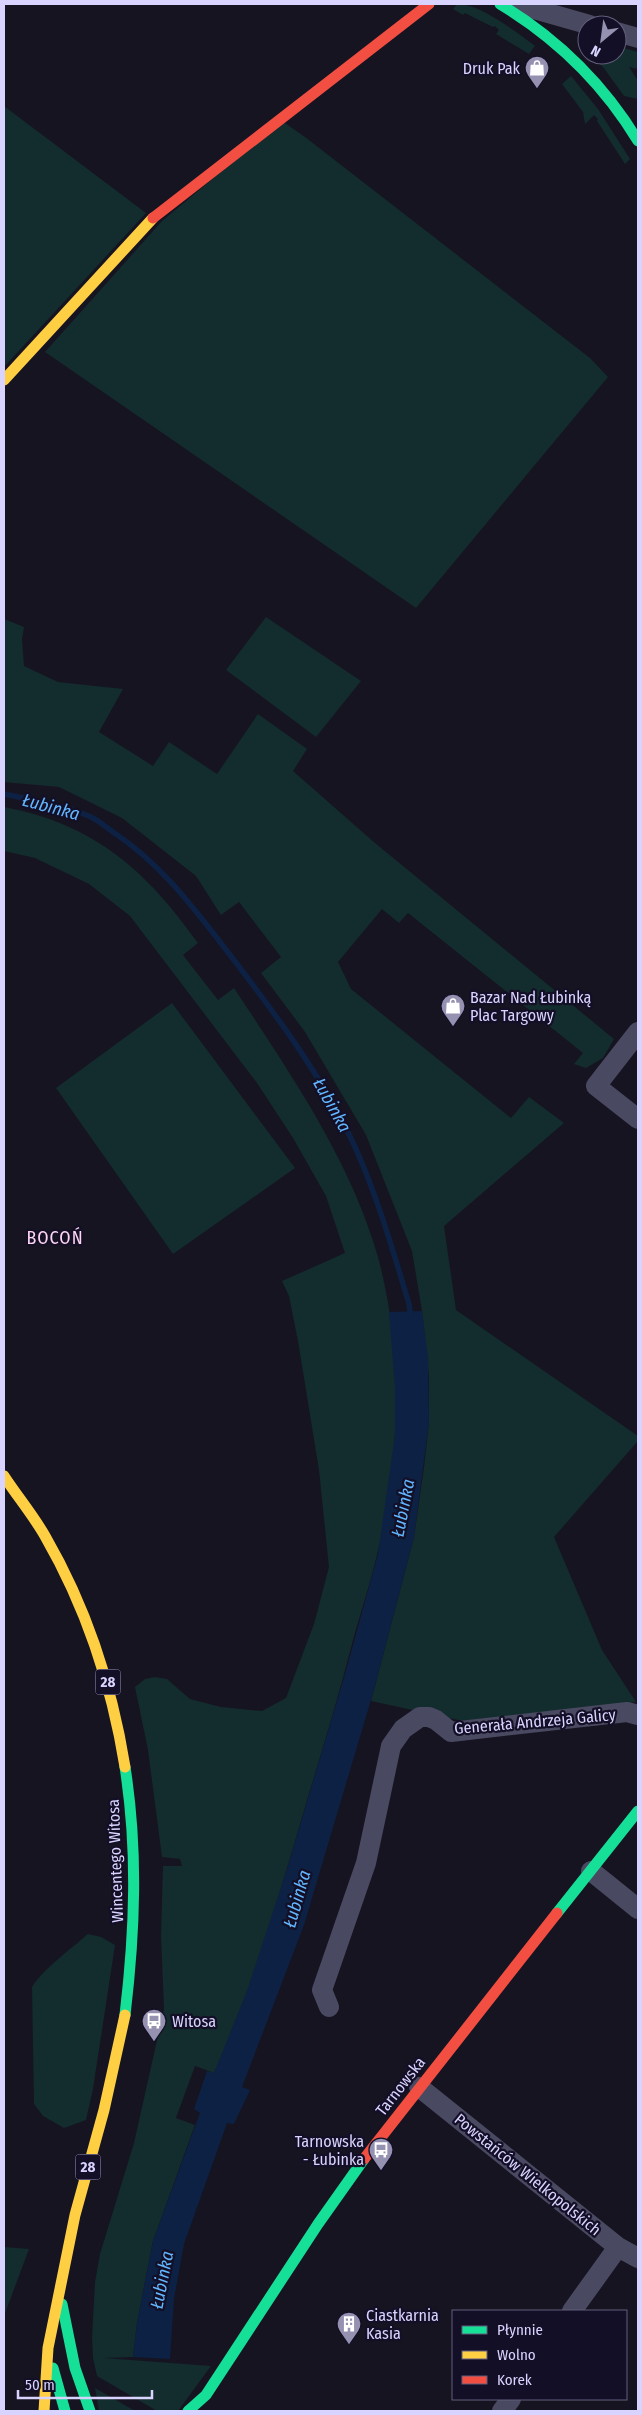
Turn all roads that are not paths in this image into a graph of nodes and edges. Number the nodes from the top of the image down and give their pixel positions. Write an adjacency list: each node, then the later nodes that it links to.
1 (429, 4): 6 (main road)
2 (500, 4): 5 (main road)
3 (516, 4): 4 (street)
4 (577, 21)
5 (638, 141)
6 (4, 380)
7 (638, 1032): 8 (street)
8 (638, 1119)
9 (4, 1476): 18 (main road, Wincentego Witosa / 28)
10 (638, 1715): 14 (street, Generała Andrzeja Galicy)
11 (638, 1811): 12 (main road, Tarnowska)
12 (591, 1871): 13 (street); 15 (main road, Tarnowska)
13 (638, 1909)
14 (329, 2007)
15 (419, 2087): 16 (street, Powstańców Wielkopolskich); 21 (main road, Tarnowska)
16 (618, 2246): 17 (street, Powstańców Wielkopolskich); 19 (street)
17 (638, 2258)
18 (60, 2295): 20 (main road, Wincentego Witosa / 28); 25 (main road, Wincentego Witosa / 28)
19 (573, 2310)
20 (48, 2347): 23 (main road); 24 (main road, Wincentego Witosa / 28)
21 (206, 2395): 26 (main road, Tarnowska); 27 (main road, Tarnowska)
22 (510, 2400): 28 (street)
23 (44, 2411)
24 (65, 2411)
25 (90, 2411)
26 (188, 2411)
27 (200, 2411)
28 (502, 2411)

